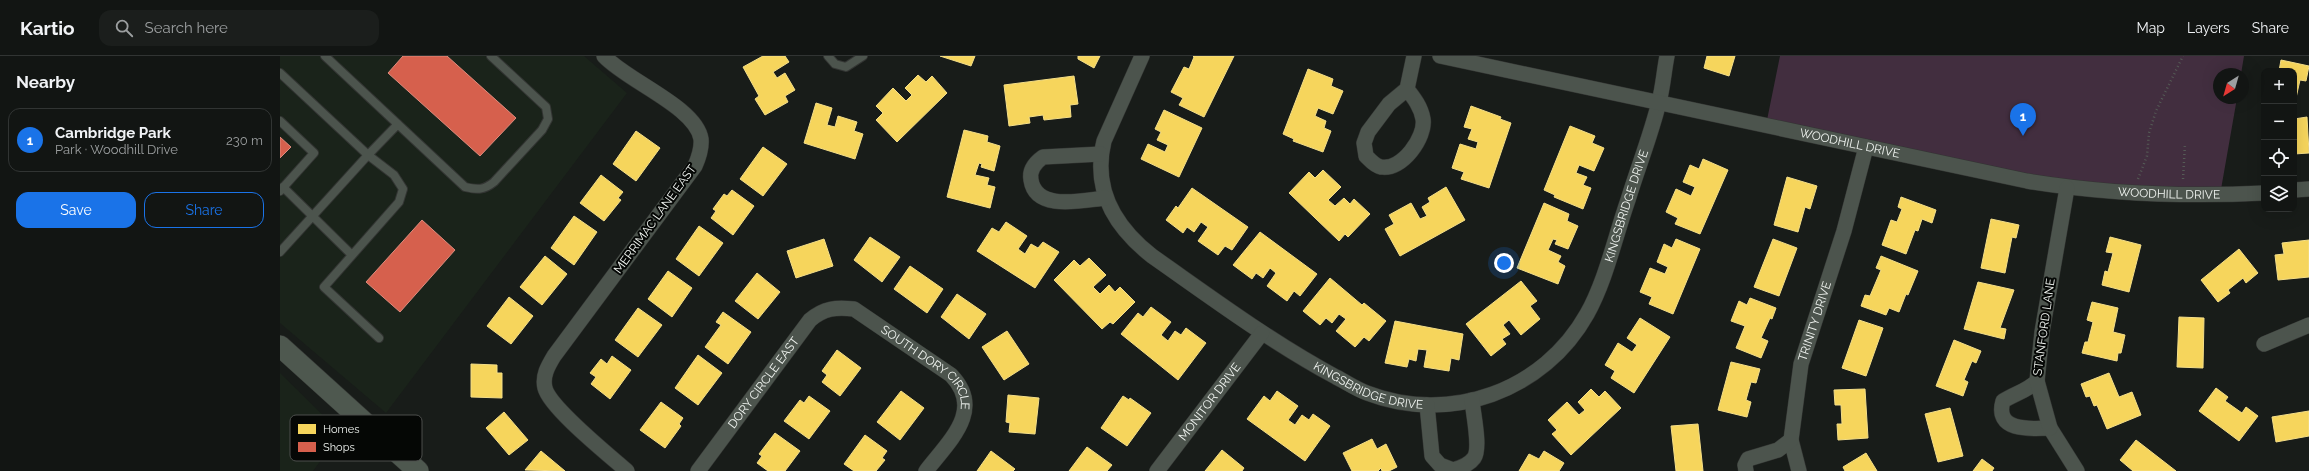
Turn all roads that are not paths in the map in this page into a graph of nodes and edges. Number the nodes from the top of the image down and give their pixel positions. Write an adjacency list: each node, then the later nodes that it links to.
1 (491, 56): 14 (lane)
2 (604, 56): 41 (street, MERRIMAC LANE EAST)
3 (828, 56): 4 (lane)
4 (863, 56)
5 (1142, 56): 16 (street, KINGSBRIDGE DRIVE)
6 (1414, 56): 11 (street)
7 (1440, 56): 12 (street, WOODHILL DRIVE)
8 (1667, 56): 12 (street, KINGSBRIDGE DRIVE)
9 (331, 58): 14 (lane)
10 (281, 76): 17 (lane)
11 (1407, 89): 11 (street)
12 (1659, 102): 15 (street, WOODHILL DRIVE); 34 (street, KINGSBRIDGE DRIVE)
13 (280, 121): 20 (lane)
14 (398, 124): 17 (lane)
15 (1866, 147): 18 (street, WOODHILL DRIVE); 38 (street, TRINITY DRIVE)
16 (1101, 154): 23 (street, KINGSBRIDGE DRIVE); 23 (street)
17 (368, 155): 24 (lane); 26 (lane)
18 (2067, 188): 22 (street, WOODHILL DRIVE); 33 (street, STANFORD LANE)
19 (2309, 188): 21 (street)
20 (282, 189): 24 (lane)
21 (2297, 190)
22 (2261, 192)
23 (1106, 198): 29 (street, KINGSBRIDGE DRIVE)
24 (313, 216): 25 (lane); 26 (lane)
25 (280, 252)
26 (352, 254): 30 (lane)
27 (838, 307): 42 (street, DORY CIRCLE EAST); 43 (street, SOUTH DORY CIRCLE)
28 (2309, 325): 31 (street)
29 (1262, 333): 35 (street, KINGSBRIDGE DRIVE); 44 (street, MONITOR DRIVE)
30 (380, 338)
31 (2264, 344)
32 (280, 346): 36 (main road)
33 (2037, 380): 37 (street); 37 (street, STANFORD LANE)
34 (1472, 400): 35 (street, KINGSBRIDGE DRIVE); 35 (street)
35 (1427, 405)
36 (356, 415)
37 (2050, 428): 47 (street)
38 (1791, 440): 45 (street); 46 (street)
39 (407, 461): 40 (main road)
40 (418, 471)
41 (627, 471)
42 (698, 471)
43 (926, 471)
44 (1157, 471)
45 (1746, 471)
46 (1799, 471)
47 (2077, 471)

